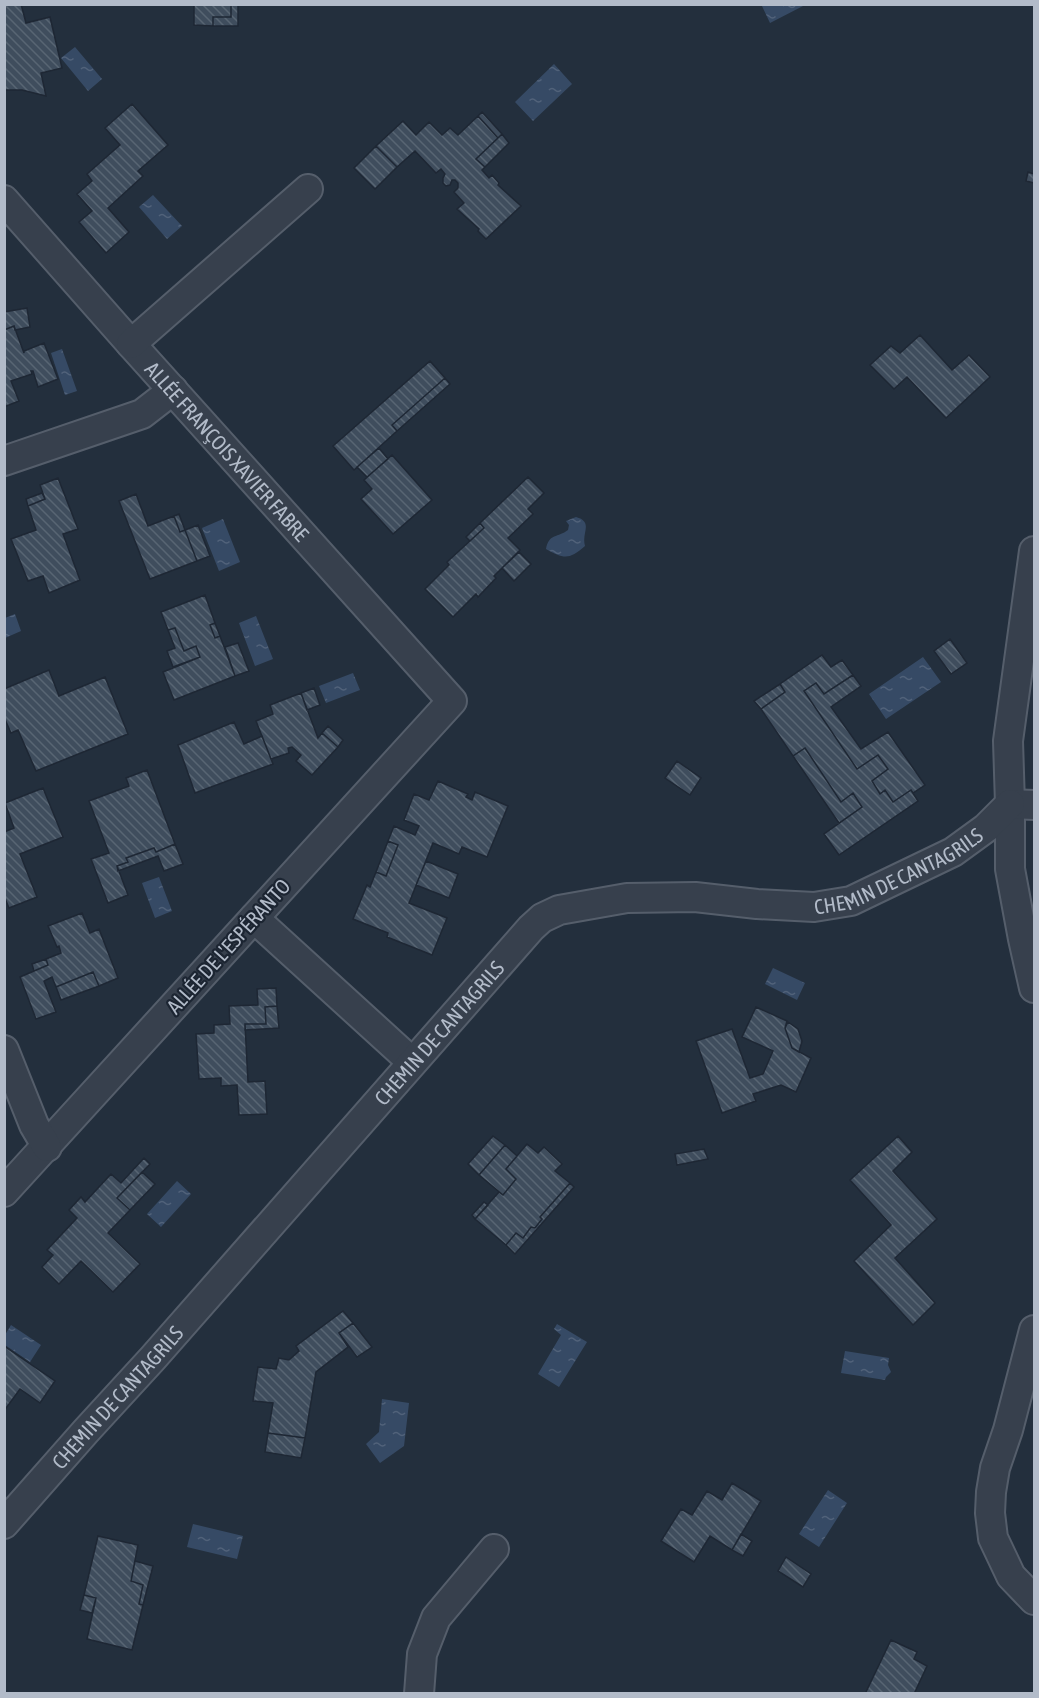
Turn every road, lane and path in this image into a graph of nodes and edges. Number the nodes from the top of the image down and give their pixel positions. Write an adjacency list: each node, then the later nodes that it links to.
1 (308, 189): 3 (street)
2 (4, 200): 3 (street, ALLÉE FRANÇOIS XAVIER FABRE)
3 (131, 344): 4 (street, ALLÉE FRANÇOIS XAVIER FABRE)
4 (173, 390): 5 (street); 7 (street, ALLÉE FRANÇOIS XAVIER FABRE)
5 (4, 461)
6 (1035, 551): 8 (street)
7 (452, 701): 9 (street, ALLÉE DE L'ESPÉRANTO)
8 (1023, 805): 10 (street); 12 (street, CHEMIN DE CANTAGRILS)
9 (254, 918): 12 (street); 13 (street, ALLÉE DE L'ESPÉRANTO)
10 (1035, 988)
11 (4, 1050): 13 (street)
12 (412, 1062): 16 (street, CHEMIN DE CANTAGRILS)
13 (48, 1147): 14 (street, ALLÉE DE L'ESPÉRANTO)
14 (4, 1192)
15 (1035, 1330): 18 (street)
16 (4, 1524)
17 (494, 1549): 19 (street)
18 (1035, 1600)
19 (419, 1694)

